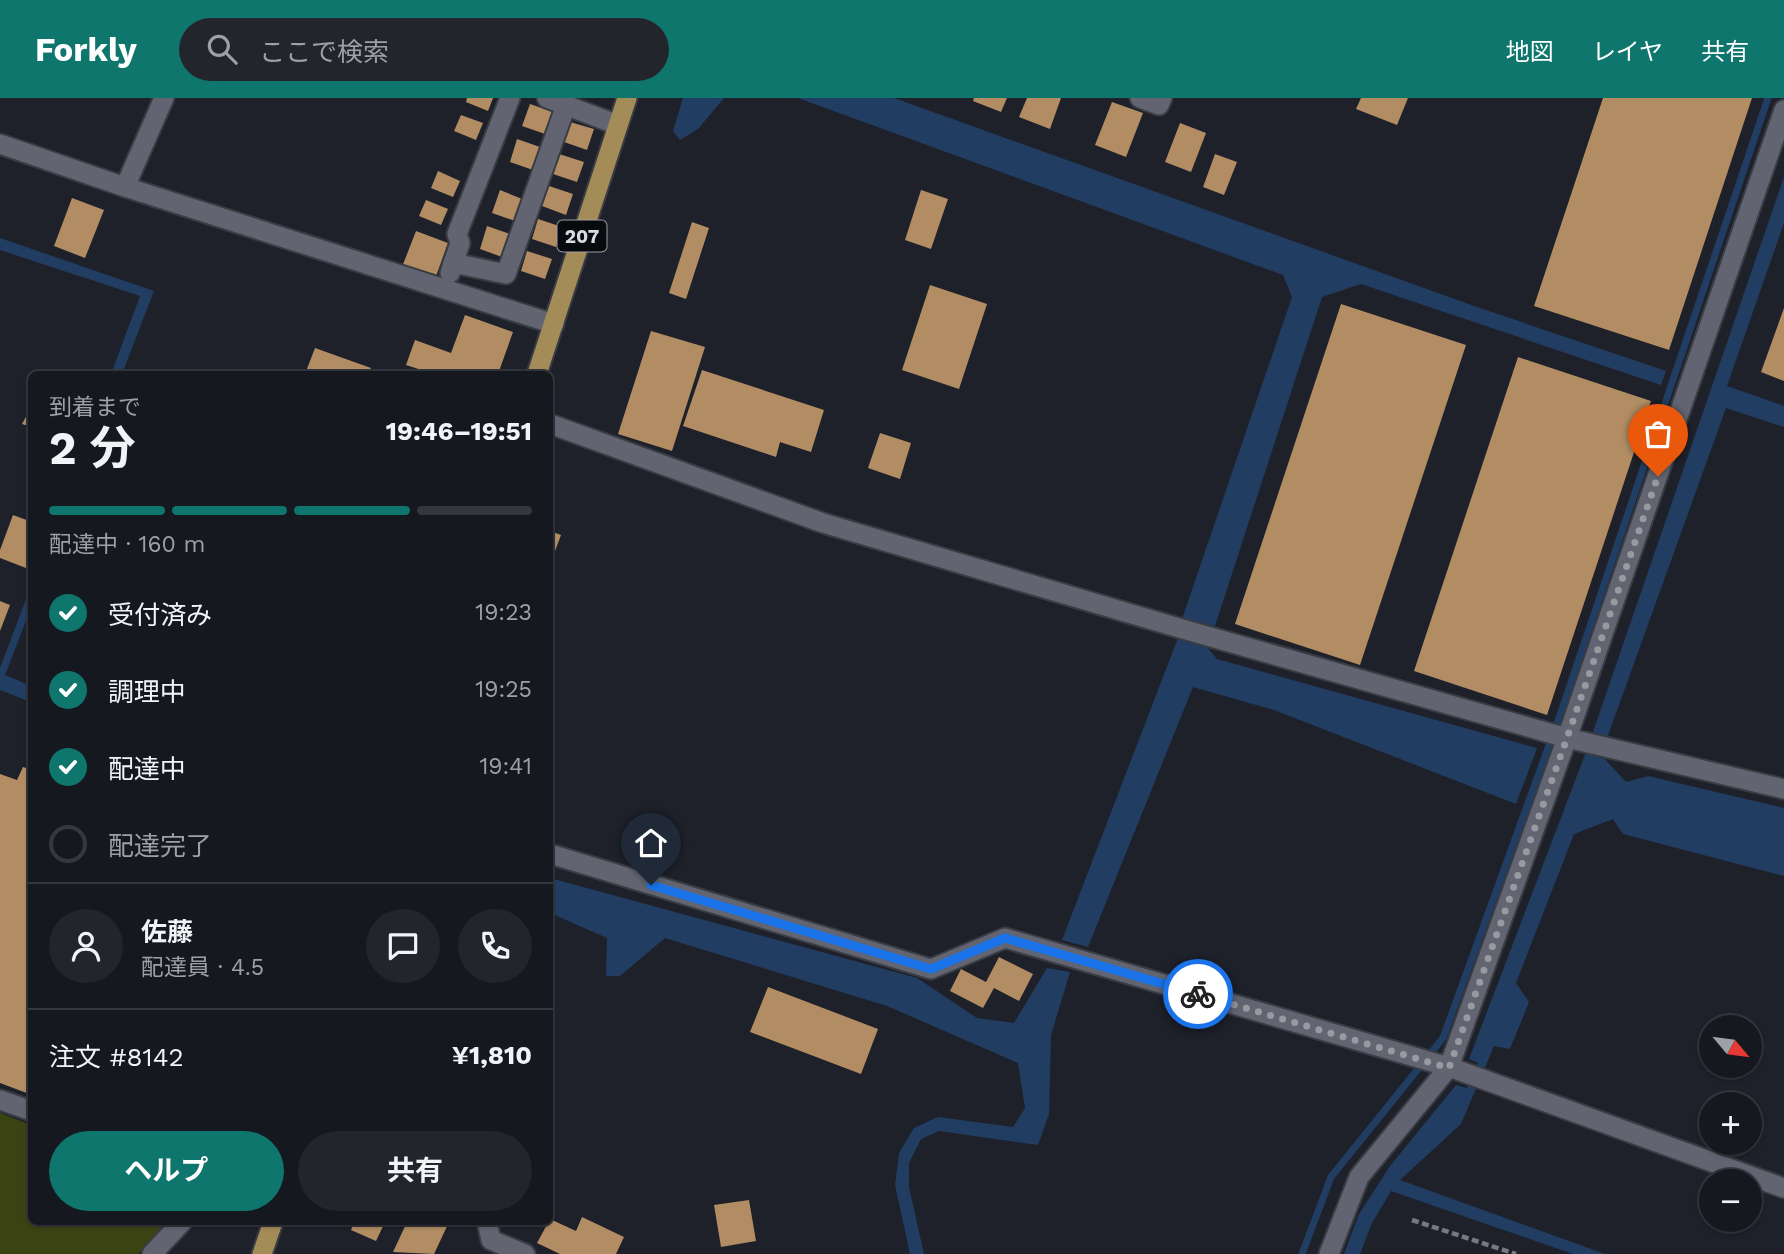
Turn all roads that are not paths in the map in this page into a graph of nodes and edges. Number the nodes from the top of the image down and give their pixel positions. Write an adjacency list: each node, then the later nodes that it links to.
1 (164, 98): 11 (street)
2 (510, 98): 12 (street)
3 (547, 98): 7 (street)
4 (627, 98): 9 (highway, 207)
5 (1140, 98): 6 (street)
6 (1162, 98)
7 (566, 105): 9 (street); 12 (street)
8 (1784, 110): 17 (street)
9 (618, 125): 14 (highway, 207)
10 (0, 144): 11 (street)
11 (125, 187): 13 (street)
12 (453, 264): 13 (street)
13 (444, 289): 14 (street)
14 (554, 324): 15 (highway, 207)
15 (538, 371)
16 (553, 425): 17 (street)
17 (1575, 740): 18 (street); 20 (street)
18 (1784, 789)
19 (553, 855): 20 (street)
20 (1450, 1068): 23 (street); 30 (street)
21 (0, 1100): 22 (street)
22 (28, 1110)
23 (1784, 1188)
24 (179, 1225): 27 (street)
25 (272, 1225): 28 (highway)
26 (488, 1225): 29 (street)
27 (152, 1254)
28 (262, 1254)
29 (525, 1254)
30 (1329, 1254)

